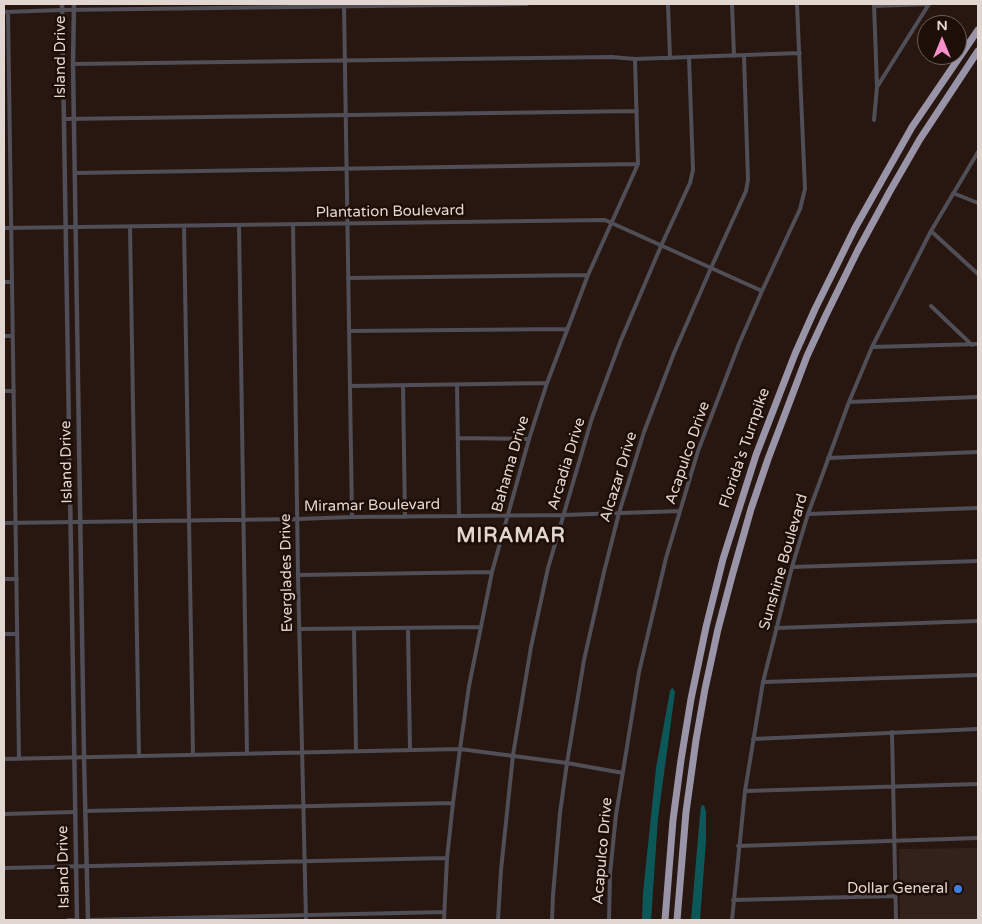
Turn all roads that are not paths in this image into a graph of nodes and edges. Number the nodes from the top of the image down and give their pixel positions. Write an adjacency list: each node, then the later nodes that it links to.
1 (62, 4): 10 (street, Island Drive)
2 (74, 4): 11 (street, Island Drive)
3 (527, 4): 8 (street)
4 (668, 4): 18 (street)
5 (732, 4): 16 (street)
6 (797, 4): 15 (street, Acapulco Drive)
7 (929, 4): 9 (street); 24 (street)
8 (344, 5): 11 (street); 21 (street)
9 (874, 5): 24 (street)
10 (62, 10): 11 (street); 12 (street); 27 (street, Island Drive)
11 (73, 10): 22 (street, Island Drive)
12 (6, 12): 23 (street)
13 (978, 30): 157 (highway, Florida's Turnpike)
14 (978, 51): 158 (highway, Florida's Turnpike)
15 (800, 53): 17 (street); 58 (street, Acapulco Drive)
16 (734, 56): 17 (street); 19 (street)
17 (744, 56): 52 (street, Alcazar Drive)
18 (670, 58): 19 (street); 20 (street)
19 (689, 58): 51 (street, Arcadia Drive)
20 (636, 59): 21 (street); 25 (street, Bahama Drive)
21 (346, 60): 22 (street); 26 (street)
22 (73, 64): 28 (street, Island Drive)
23 (6, 66): 30 (street)
24 (877, 87): 31 (street)
25 (637, 111): 26 (street); 33 (street, Bahama Drive)
26 (346, 115): 28 (street); 34 (street)
27 (64, 119): 28 (street); 49 (street, Island Drive)
28 (74, 119): 35 (street, Island Drive)
29 (4, 120): 30 (street)
30 (9, 120): 37 (street)
31 (874, 120)
32 (978, 152): 38 (street, Sunshine Boulevard)
33 (638, 164): 34 (street); 40 (street, Bahama Drive)
34 (347, 169): 35 (street); 41 (street)
35 (75, 173): 45 (street, Island Drive)
36 (4, 174): 37 (street)
37 (10, 174): 48 (street)
38 (953, 193): 39 (street); 50 (street, Sunshine Boulevard)
39 (978, 203)
40 (612, 222): 41 (street, Plantation Boulevard); 51 (street, Plantation Boulevard); 54 (street, Bahama Drive)
41 (347, 223): 42 (street, Plantation Boulevard); 55 (street)
42 (293, 224): 43 (street, Plantation Boulevard); 88 (street, Everglades Drive)
43 (240, 225): 44 (street, Plantation Boulevard); 91 (street)
44 (184, 226): 46 (street, Plantation Boulevard); 90 (street)
45 (76, 227): 46 (street, Plantation Boulevard); 49 (street, Plantation Boulevard); 93 (street, Island Drive)
46 (130, 227): 89 (street)
47 (4, 228): 48 (street, Plantation Boulevard)
48 (11, 228): 49 (street, Plantation Boulevard); 57 (street)
49 (66, 228): 92 (street, Island Drive)
50 (930, 231): 53 (street); 66 (street, Sunshine Boulevard)
51 (661, 246): 52 (street, Plantation Boulevard); 83 (street, Arcadia Drive)
52 (711, 268): 58 (street, Plantation Boulevard); 81 (street, Alcazar Drive)
53 (978, 274)
54 (588, 275): 55 (street); 60 (street, Bahama Drive)
55 (348, 278): 61 (street)
56 (4, 282): 57 (street)
57 (12, 282): 63 (street)
58 (762, 291): 80 (street, Acapulco Drive)
59 (931, 306): 65 (street)
60 (568, 329): 61 (street); 67 (street, Bahama Drive)
61 (349, 331): 70 (street)
62 (4, 336): 63 (street)
63 (13, 336): 72 (street)
64 (978, 344): 65 (street)
65 (972, 345): 66 (street)
66 (872, 346): 74 (street, Sunshine Boulevard)
67 (547, 384): 69 (street); 76 (street, Bahama Drive)
68 (403, 385): 69 (street); 70 (street); 87 (street)
69 (457, 385): 75 (street)
70 (350, 386): 86 (street)
71 (4, 391): 72 (street)
72 (14, 391): 95 (street)
73 (978, 397): 74 (street)
74 (849, 402): 78 (street, Sunshine Boulevard)
75 (458, 438): 76 (street); 84 (street)
76 (529, 438): 85 (street, Bahama Drive)
77 (978, 452): 78 (street)
78 (828, 458): 82 (street, Sunshine Boulevard)
79 (978, 508): 82 (street)
80 (680, 511): 81 (street, Miramar Boulevard); 128 (street, Acapulco Drive)
81 (619, 513): 83 (street, Miramar Boulevard); 127 (street, Alcazar Drive)
82 (808, 514): 97 (street, Sunshine Boulevard)
83 (563, 515): 85 (street, Miramar Boulevard); 121 (street, Arcadia Drive)
84 (459, 516): 85 (street, Miramar Boulevard); 87 (street, Miramar Boulevard)
85 (507, 516): 98 (street, Bahama Drive)
86 (352, 517): 87 (street, Miramar Boulevard); 88 (street, Miramar Boulevard)
87 (405, 517)
88 (298, 519): 91 (street, Miramar Boulevard); 99 (street, Everglades Drive)
89 (135, 520): 90 (street, Miramar Boulevard); 93 (street, Miramar Boulevard); 122 (street)
90 (190, 520): 91 (street, Miramar Boulevard); 119 (street)
91 (244, 520): 120 (street)
92 (70, 522): 93 (street, Miramar Boulevard); 95 (street, Miramar Boulevard); 124 (street, Island Drive)
93 (80, 522): 123 (street, Island Drive)
94 (4, 523): 95 (street, Miramar Boulevard)
95 (16, 523): 101 (street)
96 (978, 561): 97 (street)
97 (792, 567): 105 (street, Sunshine Boulevard)
98 (492, 572): 99 (street); 103 (street, Bahama Drive)
99 (298, 575): 106 (street, Everglades Drive)
100 (4, 579): 101 (street)
101 (16, 579): 109 (street)
102 (978, 621): 105 (street)
103 (480, 627): 104 (street); 115 (street, Bahama Drive)
104 (408, 628): 107 (street); 116 (street)
105 (776, 628): 111 (street, Sunshine Boulevard)
106 (300, 629): 107 (street); 118 (street, Everglades Drive)
107 (354, 629): 117 (street)
108 (4, 634): 109 (street)
109 (17, 634): 126 (street)
110 (978, 675): 111 (street)
111 (763, 682): 114 (street, Sunshine Boulevard)
112 (978, 729): 113 (street)
113 (892, 732): 114 (street); 130 (street)
114 (753, 738): 131 (street, Sunshine Boulevard)
115 (460, 749): 116 (street); 121 (street); 132 (street, Bahama Drive)
116 (410, 750): 117 (street)
117 (356, 751): 118 (street)
118 (302, 752): 120 (street); 133 (street, Everglades Drive)
119 (193, 754): 120 (street); 122 (street)
120 (247, 754)
121 (513, 755): 127 (street); 154 (street, Arcadia Drive)
122 (139, 756): 123 (street)
123 (84, 757): 124 (street); 134 (street, Island Drive)
124 (75, 758): 126 (street); 135 (street, Island Drive)
125 (4, 759): 126 (street)
126 (19, 759)
127 (567, 763): 128 (street); 155 (street, Alcazar Drive)
128 (623, 773): 156 (street, Acapulco Drive)
129 (978, 784): 130 (street)
130 (892, 787): 131 (street); 138 (street)
131 (744, 791): 139 (street, Sunshine Boulevard)
132 (453, 803): 133 (street); 140 (street, Bahama Drive)
133 (303, 807): 134 (street); 141 (street, Everglades Drive)
134 (85, 811): 143 (street, Island Drive)
135 (75, 812): 136 (street); 142 (street, Island Drive)
136 (4, 814)
137 (978, 838): 138 (street)
138 (894, 841): 139 (street); 145 (street)
139 (738, 846): 146 (street, Sunshine Boulevard)
140 (447, 858): 141 (street); 147 (street, Bahama Drive)
141 (304, 861): 143 (street); 148 (street, Everglades Drive)
142 (76, 866): 143 (street); 144 (street); 150 (street, Island Drive)
143 (86, 866): 151 (street, Island Drive)
144 (4, 868)
145 (895, 896): 146 (street); 160 (street)
146 (733, 900): 159 (street, Sunshine Boulevard)
147 (444, 912): 148 (street); 153 (street, Bahama Drive)
148 (306, 915): 151 (street); 152 (street, Everglades Drive)
149 (68, 920): 150 (street)
150 (77, 920)
151 (88, 920)
152 (306, 920)
153 (444, 920)
154 (498, 920)
155 (552, 920)
156 (609, 920)
157 (665, 920)
158 (677, 920)
159 (732, 920)
160 (896, 920)

